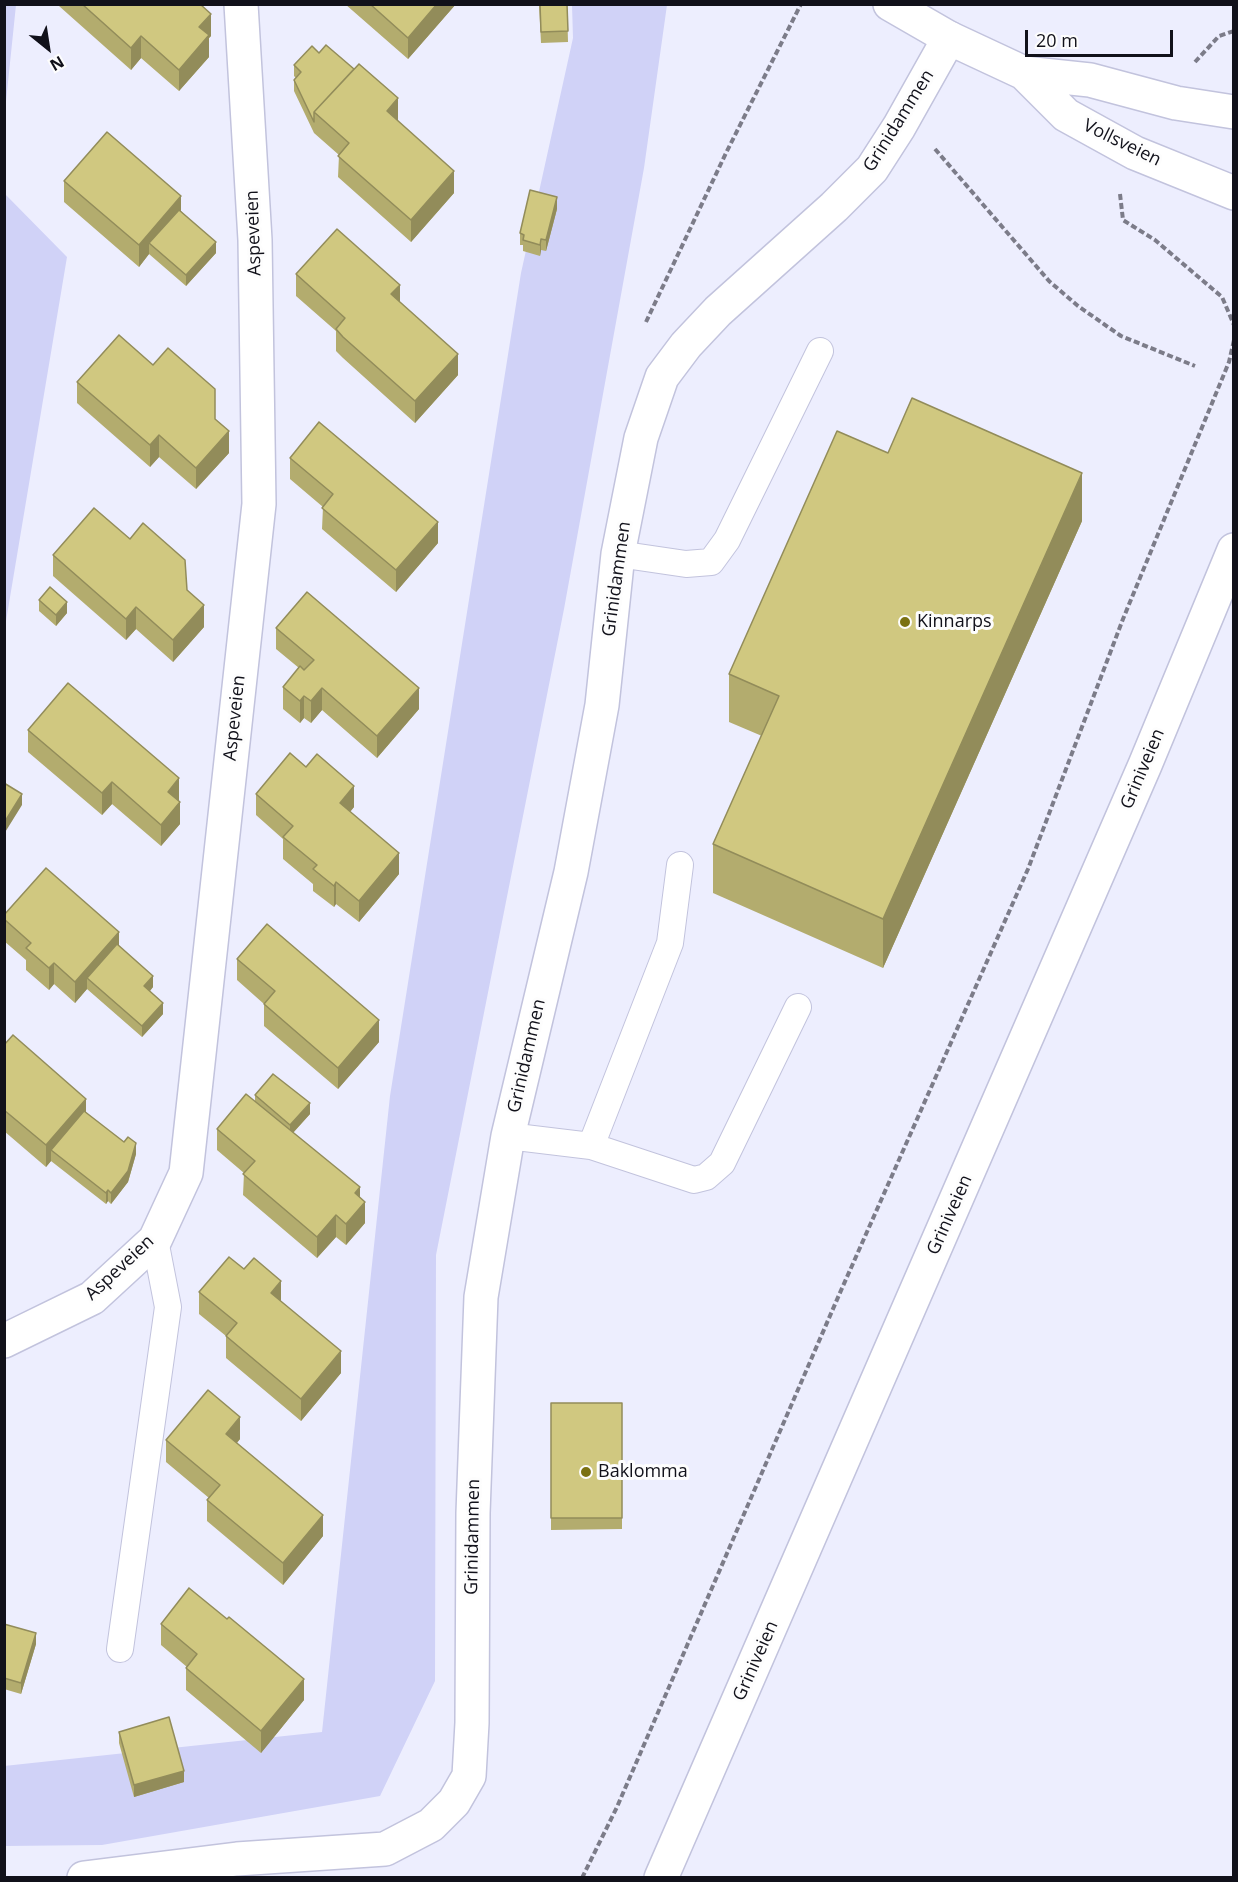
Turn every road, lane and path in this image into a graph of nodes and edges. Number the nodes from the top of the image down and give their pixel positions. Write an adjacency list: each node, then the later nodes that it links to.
1 (242, 4): 19 (street, Aspeveien)
2 (801, 4): 12 (path)
3 (894, 5): 4 (street, Vollsveien)
4 (949, 38): 5 (street, Vollsveien); 12 (street, Grinidammen)
5 (1024, 73): 6 (street, Vollsveien); 8 (street, Vollsveien)
6 (1233, 112)
7 (935, 148): 11 (path)
8 (1233, 193)
9 (1233, 340): 23 (path)
10 (820, 351): 14 (lane)
11 (1195, 366)
12 (662, 377): 14 (street, Grinidammen)
13 (1233, 550): 24 (street, Griniveien)
14 (618, 554): 17 (street, Grinidammen)
15 (680, 865): 18 (lane)
16 (798, 1007): 18 (lane)
17 (508, 1136): 18 (lane); 22 (street, Grinidammen)
18 (591, 1146)
19 (155, 1240): 20 (street, Aspeveien); 21 (lane)
20 (4, 1341)
21 (120, 1649)
22 (84, 1878)
23 (582, 1878)
24 (661, 1878)

